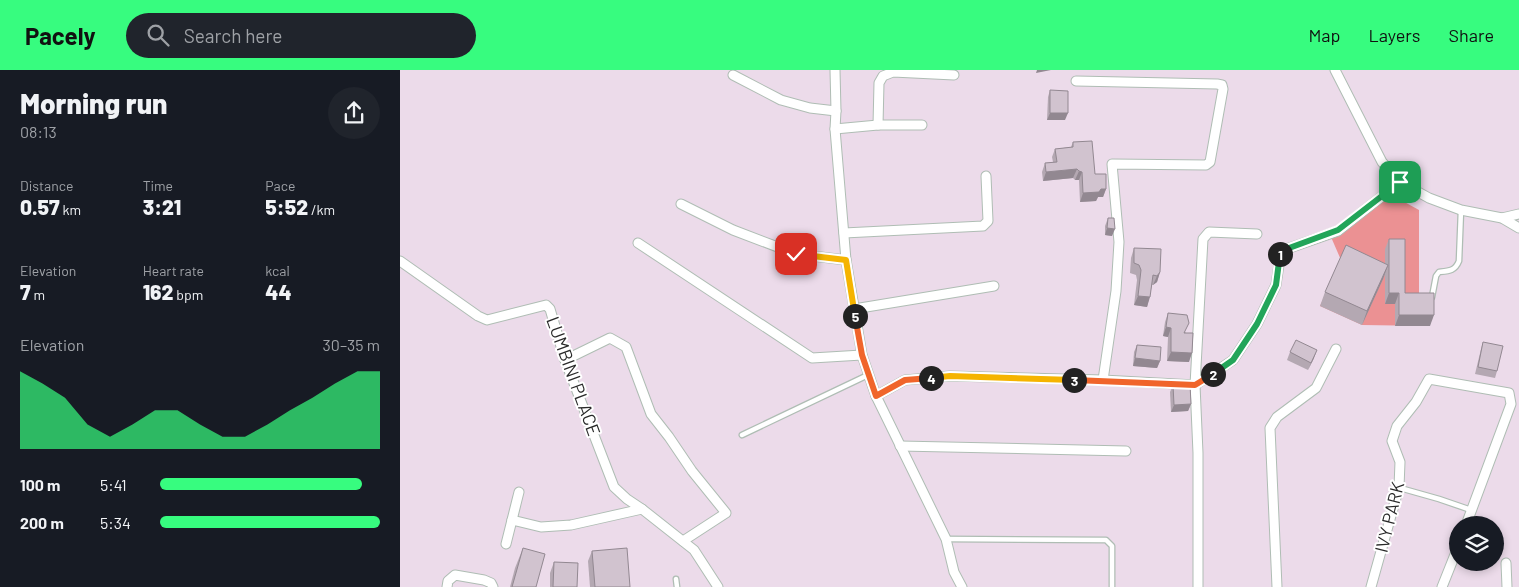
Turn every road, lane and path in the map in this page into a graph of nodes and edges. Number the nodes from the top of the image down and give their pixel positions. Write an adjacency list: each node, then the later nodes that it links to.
1 (836, 70): 6 (street)
2 (1335, 70): 11 (street)
3 (733, 75): 6 (street)
4 (954, 75): 7 (street)
5 (1076, 81): 29 (street)
6 (836, 112): 9 (street)
7 (878, 125): 8 (street); 9 (street)
8 (922, 125)
9 (835, 129): 17 (street)
10 (986, 176): 17 (street)
11 (1400, 182): 13 (street); 30 (street)
12 (681, 204): 20 (street)
13 (1461, 210): 15 (street); 23 (lane)
14 (1519, 214): 15 (street)
15 (1502, 218): 16 (street)
16 (1519, 228)
17 (844, 233): 20 (street)
18 (1257, 234): 30 (street)
19 (638, 243): 26 (street)
20 (846, 260): 24 (street)
21 (400, 261): 27 (street, LUMBINI PLACE)
22 (994, 286): 24 (street)
23 (1432, 299)
24 (854, 309): 26 (street)
25 (1336, 349): 54 (street)
26 (862, 355): 28 (street)
27 (566, 360): 37 (street, LUMBINI PLACE); 42 (street)
28 (868, 374): 31 (street); 32 (lane)
29 (1103, 380): 30 (street); 31 (street)
30 (1195, 385): 53 (street)
31 (876, 396): 33 (street)
32 (742, 435)
33 (900, 446): 34 (street); 41 (street)
34 (1126, 451)
35 (1400, 488): 38 (lane); 38 (street, IVY PARK); 55 (street, IVY PARK)
36 (519, 492): 40 (street)
37 (642, 509): 40 (street); 42 (street, LUMBINI PLACE)
38 (1472, 510): 39 (street, IVY PARK)
39 (1470, 516)
40 (512, 520): 43 (street)
41 (946, 539): 51 (street); 52 (lane)
42 (683, 541): 50 (street, LUMBINI PLACE)
43 (506, 544)
44 (1506, 563): 57 (street)
45 (1449, 570): 56 (street)
46 (676, 579): 49 (lane)
47 (447, 587): 48 (street)
48 (493, 587)
49 (677, 587)
50 (718, 587)
51 (962, 587)
52 (1112, 587)
53 (1198, 587)
54 (1277, 587)
55 (1371, 587)
56 (1442, 587)
57 (1507, 587)

